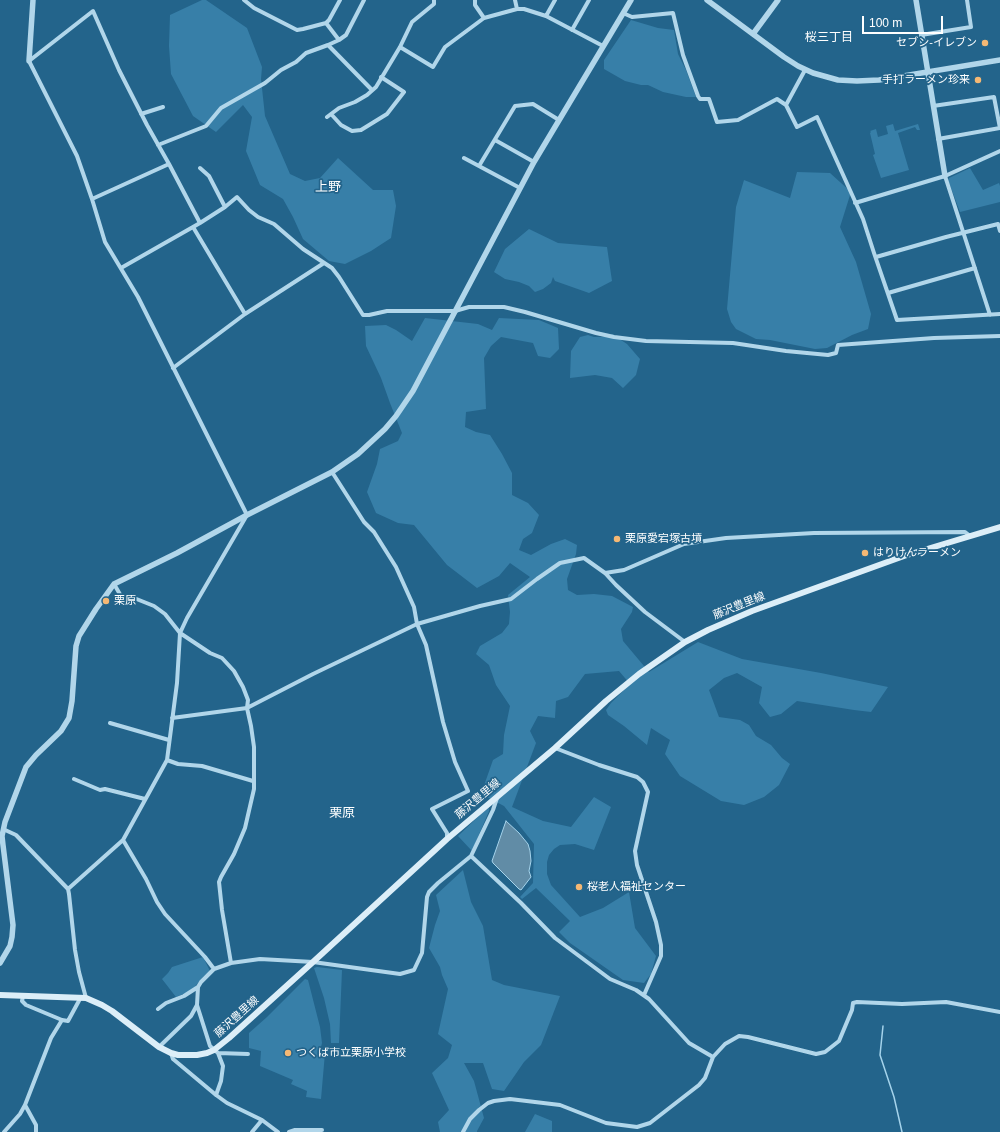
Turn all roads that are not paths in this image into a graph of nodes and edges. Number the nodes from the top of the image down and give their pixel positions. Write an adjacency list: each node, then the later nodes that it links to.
1 (33, 0): 28 (street)
2 (244, 0): 19 (street)
3 (340, 0): 19 (street)
4 (364, 0): 23 (street)
5 (434, 0): 25 (street)
6 (475, 0): 18 (street)
7 (515, 0): 15 (street)
8 (555, 0): 17 (street)
9 (589, 0): 20 (street)
10 (631, 0): 16 (street)
11 (707, 0): 21 (street)
12 (778, 0): 21 (street)
13 (916, 0): 22 (street)
14 (967, 0): 22 (street)
15 (517, 9): 17 (street); 18 (street)
16 (623, 13): 26 (street); 33 (street)
17 (546, 16): 20 (street)
18 (484, 18): 25 (street)
19 (326, 23): 23 (street)
20 (572, 30): 26 (street)
21 (753, 34): 29 (street)
22 (921, 35): 30 (street)
23 (339, 40): 24 (street)
24 (328, 45): 32 (street); 41 (street)
25 (400, 46): 31 (street)
26 (603, 46): 37 (street)
27 (1000, 60): 30 (street)
28 (29, 61): 36 (street); 50 (street)
29 (805, 70): 30 (street); 33 (street)
30 (928, 71): 34 (street)
31 (381, 78): 32 (street); 32 (street)
32 (372, 90)
33 (786, 105): 51 (street)
34 (933, 106): 38 (street); 39 (street)
35 (164, 107): 36 (street)
36 (141, 114): 41 (street)
37 (559, 120): 40 (street); 44 (street)
38 (1000, 128): 39 (street)
39 (938, 139): 48 (street)
40 (495, 140): 44 (street); 46 (street)
41 (158, 145): 45 (street)
42 (1000, 151): 48 (street)
43 (464, 158): 46 (street)
44 (534, 162): 49 (street)
45 (169, 164): 50 (street); 53 (street)
46 (479, 166): 49 (street)
47 (200, 168): 52 (street)
48 (945, 176): 51 (street); 56 (street)
49 (520, 188): 62 (street)
50 (92, 199): 59 (street)
51 (855, 203): 57 (street)
52 (225, 207): 53 (street); 58 (street)
53 (200, 223): 54 (street)
54 (193, 227): 59 (street); 63 (street)
55 (1000, 231): 56 (street)
56 (963, 232): 57 (street); 60 (street)
57 (876, 257): 61 (street)
58 (324, 262): 62 (street); 63 (street)
59 (121, 268): 67 (street)
60 (975, 268): 61 (street); 65 (street)
61 (888, 293): 65 (street)
62 (455, 311): 66 (street); 68 (street)
63 (245, 314): 67 (street)
64 (1000, 314): 65 (street)
65 (990, 315)
66 (1000, 336)
67 (173, 368): 69 (street)
68 (332, 472): 69 (street); 74 (street)
69 (247, 515): 73 (street); 75 (street)
70 (1000, 528): 71 (main road, 藤沢豊里線)
71 (970, 536): 72 (street); 76 (main road, 藤沢豊里線)
72 (605, 573): 74 (street); 76 (street)
73 (114, 584): 75 (street); 87 (street)
74 (417, 624): 77 (street); 88 (street)
75 (180, 633): 77 (street); 78 (street)
76 (685, 642): 81 (main road, 藤沢豊里線)
77 (247, 708): 78 (street); 84 (street)
78 (172, 718): 80 (street)
79 (110, 722): 80 (street)
80 (169, 740): 82 (street)
81 (555, 748): 85 (main road, 藤沢豊里線); 98 (street)
82 (167, 760): 84 (street); 86 (street)
83 (74, 779): 86 (street)
84 (254, 781): 94 (street)
85 (498, 795): 88 (main road, 藤沢豊里線); 90 (street)
86 (145, 799): 89 (street)
87 (3, 829): 91 (street); 93 (street)
88 (447, 839): 92 (main road, 藤沢豊里線)
89 (123, 840): 91 (street); 95 (street)
90 (471, 856): 92 (street); 98 (street)
91 (68, 889): 100 (street)
92 (313, 962): 94 (street); 106 (main road, 藤沢豊里線)
93 (0, 963)
94 (231, 963): 95 (street)
95 (214, 969): 96 (street)
96 (198, 987): 101 (street); 102 (street)
97 (0, 995): 99 (main road, 藤沢豊里線)
98 (644, 995): 109 (street)
99 (23, 996): 100 (main road, 藤沢豊里線); 104 (street)
100 (84, 998): 104 (street); 105 (main road, 藤沢豊里線)
101 (197, 1005): 105 (street); 106 (street)
102 (158, 1009)
103 (1000, 1012): 109 (street)
104 (62, 1020): 111 (street)
105 (159, 1047): 107 (main road, 藤沢豊里線)
106 (216, 1052): 107 (main road, 藤沢豊里線); 108 (street); 110 (street)
107 (171, 1053): 110 (street)
108 (248, 1054)
109 (713, 1057): 119 (street)
110 (216, 1095): 112 (street)
111 (25, 1105): 114 (street); 115 (street)
112 (262, 1120): 116 (street); 117 (street)
113 (322, 1130): 118 (street)
114 (4, 1132)
115 (36, 1132)
116 (252, 1132)
117 (278, 1132)
118 (289, 1132)
119 (463, 1132)

